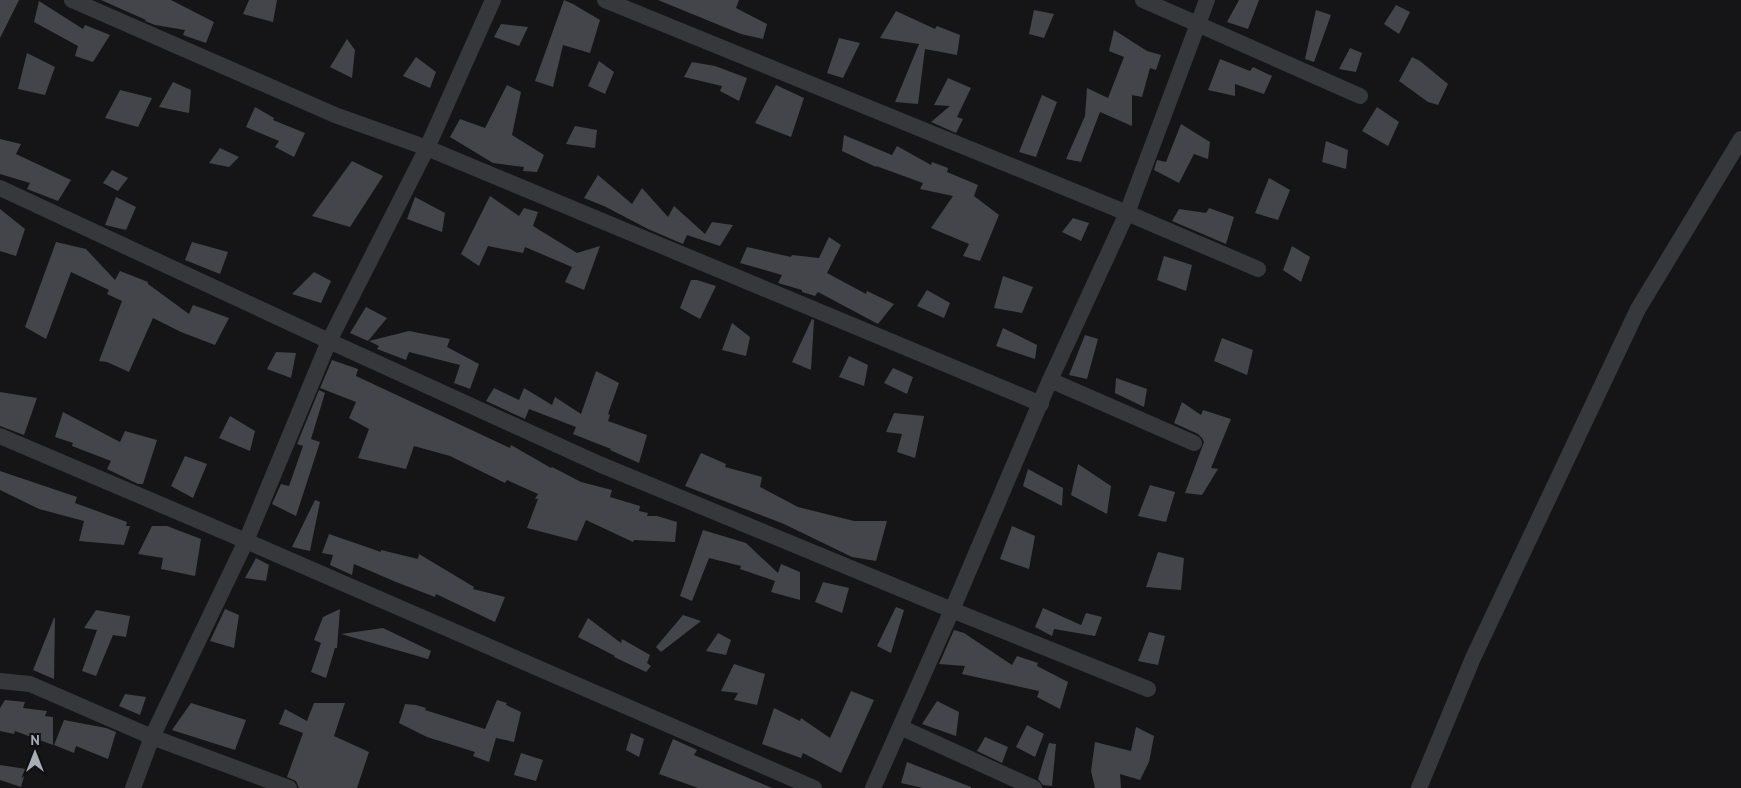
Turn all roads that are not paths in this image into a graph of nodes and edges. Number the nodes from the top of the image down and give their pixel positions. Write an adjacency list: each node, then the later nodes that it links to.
1 (72, 0): 9 (street)
2 (493, 0): 9 (street)
3 (605, 0): 11 (street)
4 (1142, 0): 6 (street)
5 (1207, 0): 6 (street)
6 (1197, 24): 7 (street); 11 (street)
7 (1360, 96)
8 (1741, 139): 29 (street)
9 (427, 148): 13 (street); 15 (street)
10 (0, 188): 13 (street)
11 (1127, 213): 12 (street); 14 (street)
12 (1258, 269)
13 (329, 341): 18 (street); 19 (street)
14 (1050, 380): 15 (street); 17 (street)
15 (1041, 404): 19 (street)
16 (0, 436): 18 (street)
17 (1194, 443)
18 (246, 541): 23 (street); 26 (street)
19 (952, 610): 21 (street); 22 (street)
20 (0, 681): 23 (street)
21 (1148, 689)
22 (900, 727): 27 (street); 28 (street)
23 (152, 737): 24 (street); 25 (street)
24 (133, 788)
25 (290, 788)
26 (814, 788)
27 (873, 788)
28 (1034, 788)
29 (1419, 788)

